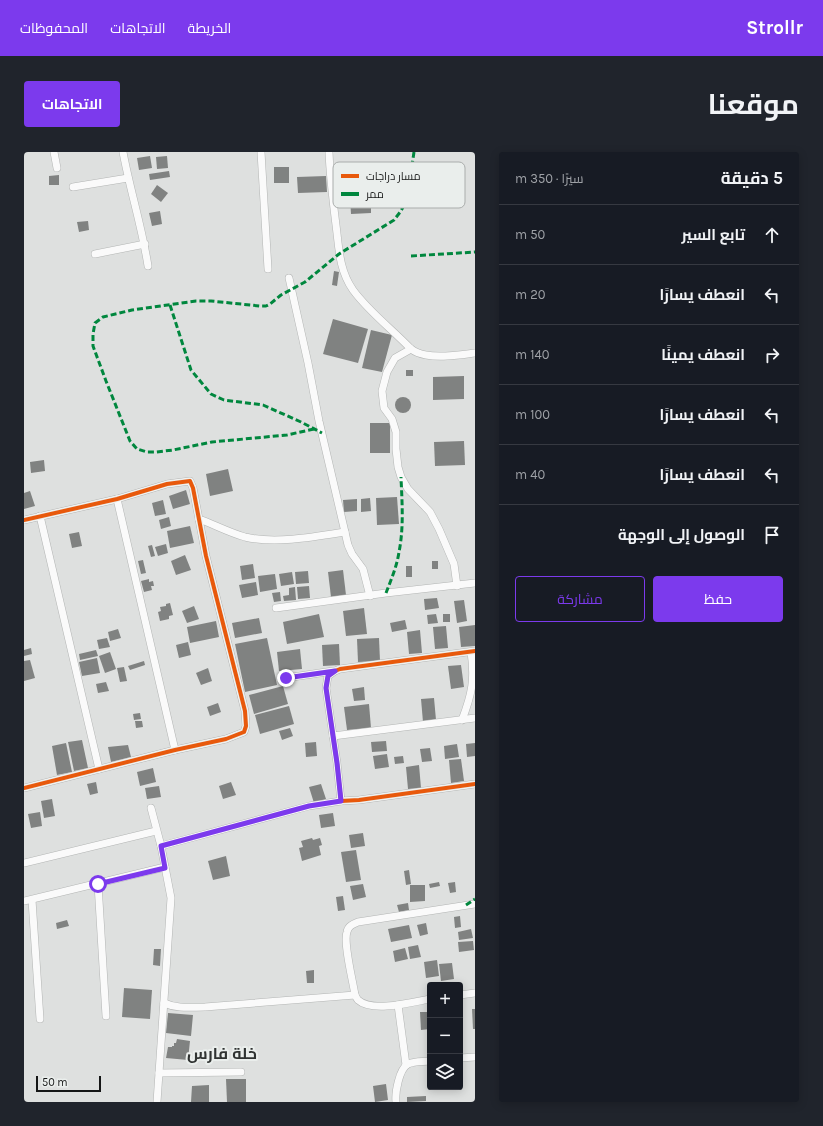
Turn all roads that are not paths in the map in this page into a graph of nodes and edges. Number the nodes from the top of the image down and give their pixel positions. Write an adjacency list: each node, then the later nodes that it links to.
1 (54, 152): 5 (street)
2 (123, 152): 6 (street)
3 (261, 152): 13 (street)
4 (329, 152): 8 (street)
5 (57, 168)
6 (128, 178): 7 (street); 10 (street)
7 (72, 187)
8 (333, 203)
9 (334, 208): 15 (street)
10 (145, 244): 11 (street); 12 (street)
11 (95, 254)
12 (148, 266)
13 (268, 269)
14 (290, 278): 21 (street)
15 (411, 349): 16 (street); 23 (street)
16 (475, 353)
17 (117, 499): 18 (street); 19 (street); 32 (street)
18 (40, 516): 20 (street); 33 (street)
19 (199, 519): 21 (street); 32 (street)
20 (24, 520)
21 (345, 532): 24 (street)
22 (475, 583): 23 (street)
23 (457, 586): 24 (street)
24 (370, 596): 25 (street)
25 (276, 608)
26 (473, 651): 27 (street); 30 (street)
27 (335, 671): 28 (street); 31 (street)
28 (286, 678)
29 (475, 718): 30 (street)
30 (462, 720): 31 (street)
31 (333, 736): 36 (street)
32 (175, 750): 33 (street)
33 (99, 769): 35 (street)
34 (475, 784): 36 (street)
35 (24, 787)
36 (341, 801): 39 (street)
37 (151, 808): 38 (street)
38 (156, 831): 39 (street); 40 (street)
39 (161, 846): 41 (street)
40 (24, 863)
41 (165, 868): 42 (street); 50 (street)
42 (98, 884): 43 (street); 52 (street)
43 (32, 900): 44 (street); 53 (street)
44 (24, 902)
45 (475, 904): 47 (street)
46 (475, 993): 48 (street)
47 (355, 995): 50 (street); 51 (street)
48 (463, 995)
49 (427, 1000): 51 (street)
50 (164, 1003): 59 (street)
51 (398, 1005): 57 (street)
52 (106, 1016)
53 (40, 1019)
54 (475, 1057): 55 (street)
55 (463, 1058)
56 (427, 1061): 57 (street)
57 (406, 1065): 61 (street)
58 (241, 1072): 59 (street)
59 (159, 1073): 60 (street)
60 (157, 1102)
61 (396, 1102)

